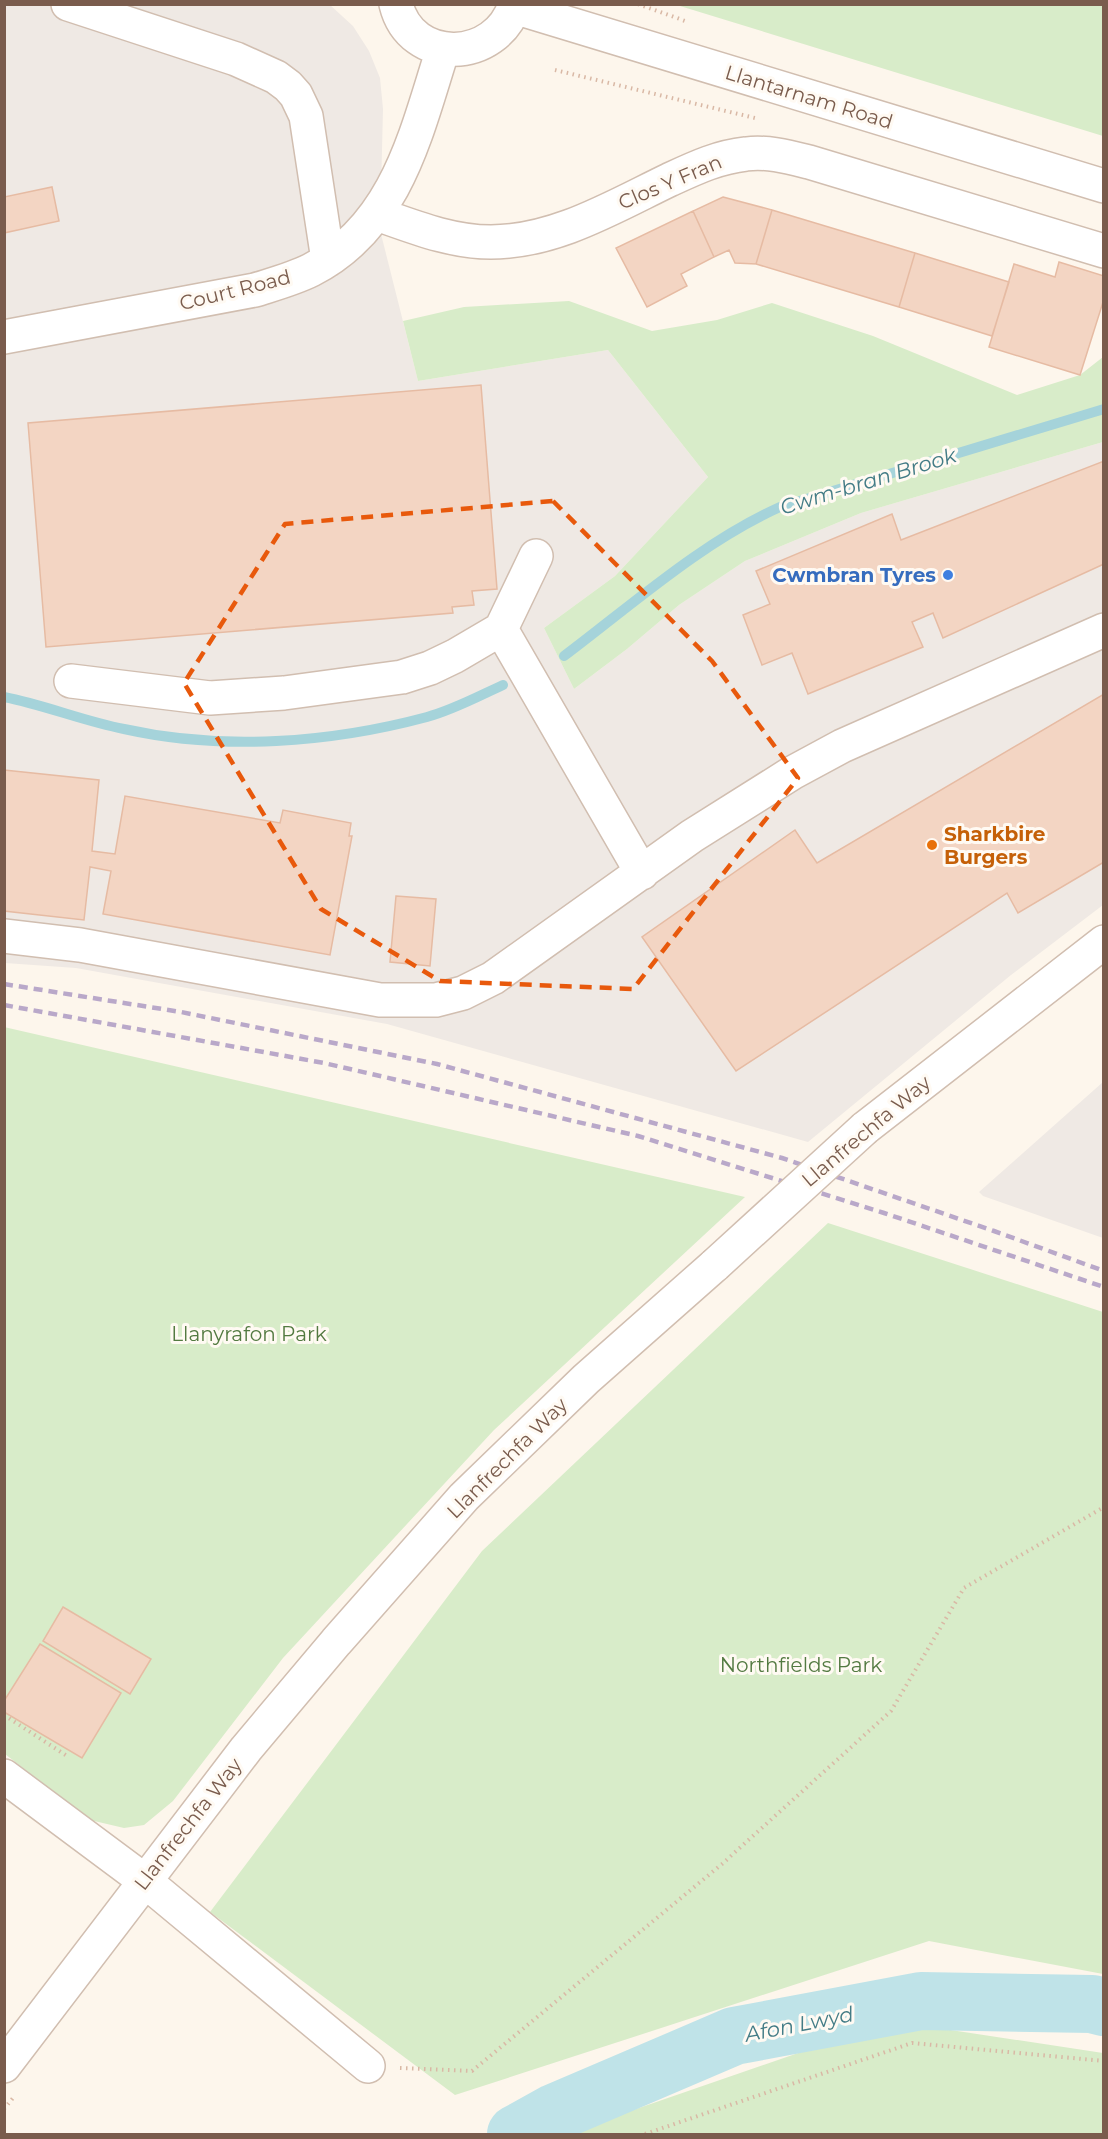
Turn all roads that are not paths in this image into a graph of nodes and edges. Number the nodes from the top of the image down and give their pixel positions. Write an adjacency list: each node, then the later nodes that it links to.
1 (68, 4): 8 (street)
2 (396, 4): 4 (street)
3 (515, 6): 4 (street); 5 (street, Llantarnam Road)
4 (443, 49): 6 (street, Court Road)
5 (1104, 186)
6 (377, 214): 7 (street, Clos Y Fran); 8 (street, Court Road)
7 (1104, 250)
8 (328, 260): 9 (street, Court Road)
9 (4, 337)
10 (536, 556): 11 (street)
11 (501, 629): 13 (street); 14 (street)
12 (1104, 630): 14 (street)
13 (71, 681)
14 (642, 873): 15 (street)
15 (4, 936)
16 (1104, 942): 18 (street, Llanfrechfa Way, bridge)
17 (4, 1776): 18 (street)
18 (144, 1881): 19 (street); 20 (street, Llanfrechfa Way)
19 (368, 2066)
20 (11, 2080)

